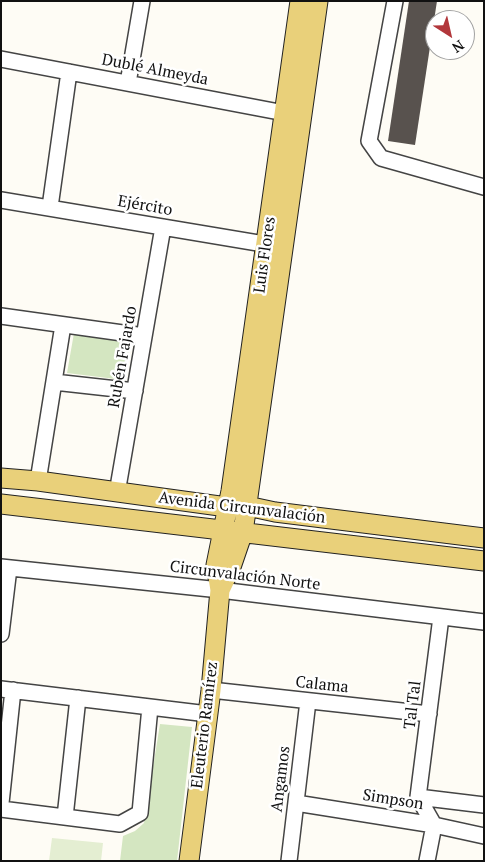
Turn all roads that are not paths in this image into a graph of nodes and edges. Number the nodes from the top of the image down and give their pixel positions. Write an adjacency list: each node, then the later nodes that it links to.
1 (142, 1): 7 (street)
2 (300, 1): 8 (main road, Luis Flores)
3 (318, 1): 8 (main road, Luis Flores)
4 (395, 1): 9 (street)
5 (1, 59): 6 (street, Dublé Almeyda)
6 (69, 72): 7 (street, Dublé Almeyda); 11 (street)
7 (128, 83): 8 (street, Dublé Almeyda)
8 (294, 114): 13 (main road, Luis Flores)
9 (484, 187)
10 (1, 200): 11 (street, Ejército)
11 (50, 207): 12 (street, Ejército)
12 (163, 227): 13 (street, Ejército); 16 (street, Rubén Fajardo)
13 (275, 246): 23 (main road, Luis Flores); 24 (main road, Luis Flores)
14 (1, 316): 15 (street)
15 (63, 325): 16 (street); 17 (street)
16 (144, 336): 18 (street, Rubén Fajardo)
17 (54, 382): 18 (street); 20 (street)
18 (135, 391): 21 (street, Rubén Fajardo)
19 (1, 478): 20 (main road, Avenida Circunvalación)
20 (38, 481): 21 (main road, Avenida Circunvalación)
21 (117, 493): 24 (main road, Avenida Circunvalación)
22 (1, 504): 25 (main road, Avenida Circunvalación)
23 (247, 506): 24 (main road, Avenida Circunvalación); 26 (main road, Eleuterio Ramírez); 27 (main road, Avenida Circunvalación)
24 (227, 507): 25 (main road, Eleuterio Ramírez)
25 (223, 529): 26 (main road, Avenida Circunvalación); 30 (main road, Eleuterio Ramírez)
26 (243, 532): 28 (main road, Avenida Circunvalación); 30 (main road, Eleuterio Ramírez)
27 (484, 538)
28 (484, 562)
29 (5, 567): 30 (street, Circunvalación Norte); 33 (street)
30 (220, 590): 31 (street, Circunvalación Norte); 35 (main road, Eleuterio Ramírez)
31 (441, 617): 32 (street, Circunvalación Norte); 40 (street, Tal Tal)
32 (484, 622)
33 (1, 634)
34 (7, 689): 36 (street); 42 (street)
35 (211, 690): 37 (street, Calama); 39 (main road, Eleuterio Ramírez)
36 (78, 698): 38 (street); 46 (street)
37 (308, 701): 40 (street, Calama); 43 (street, Angamos)
38 (150, 707): 39 (street); 46 (street)
39 (208, 714): 49 (main road, Eleuterio Ramírez)
40 (429, 714): 41 (street, Tal Tal)
41 (418, 797): 44 (street, Simpson); 47 (street)
42 (1, 802)
43 (296, 802): 47 (street, Simpson); 50 (street, Angamos)
44 (484, 805)
45 (1, 809): 46 (street)
46 (65, 817)
47 (434, 825): 48 (street, Simpson); 51 (street)
48 (484, 836)
49 (189, 861)
50 (289, 861)
51 (427, 861)

